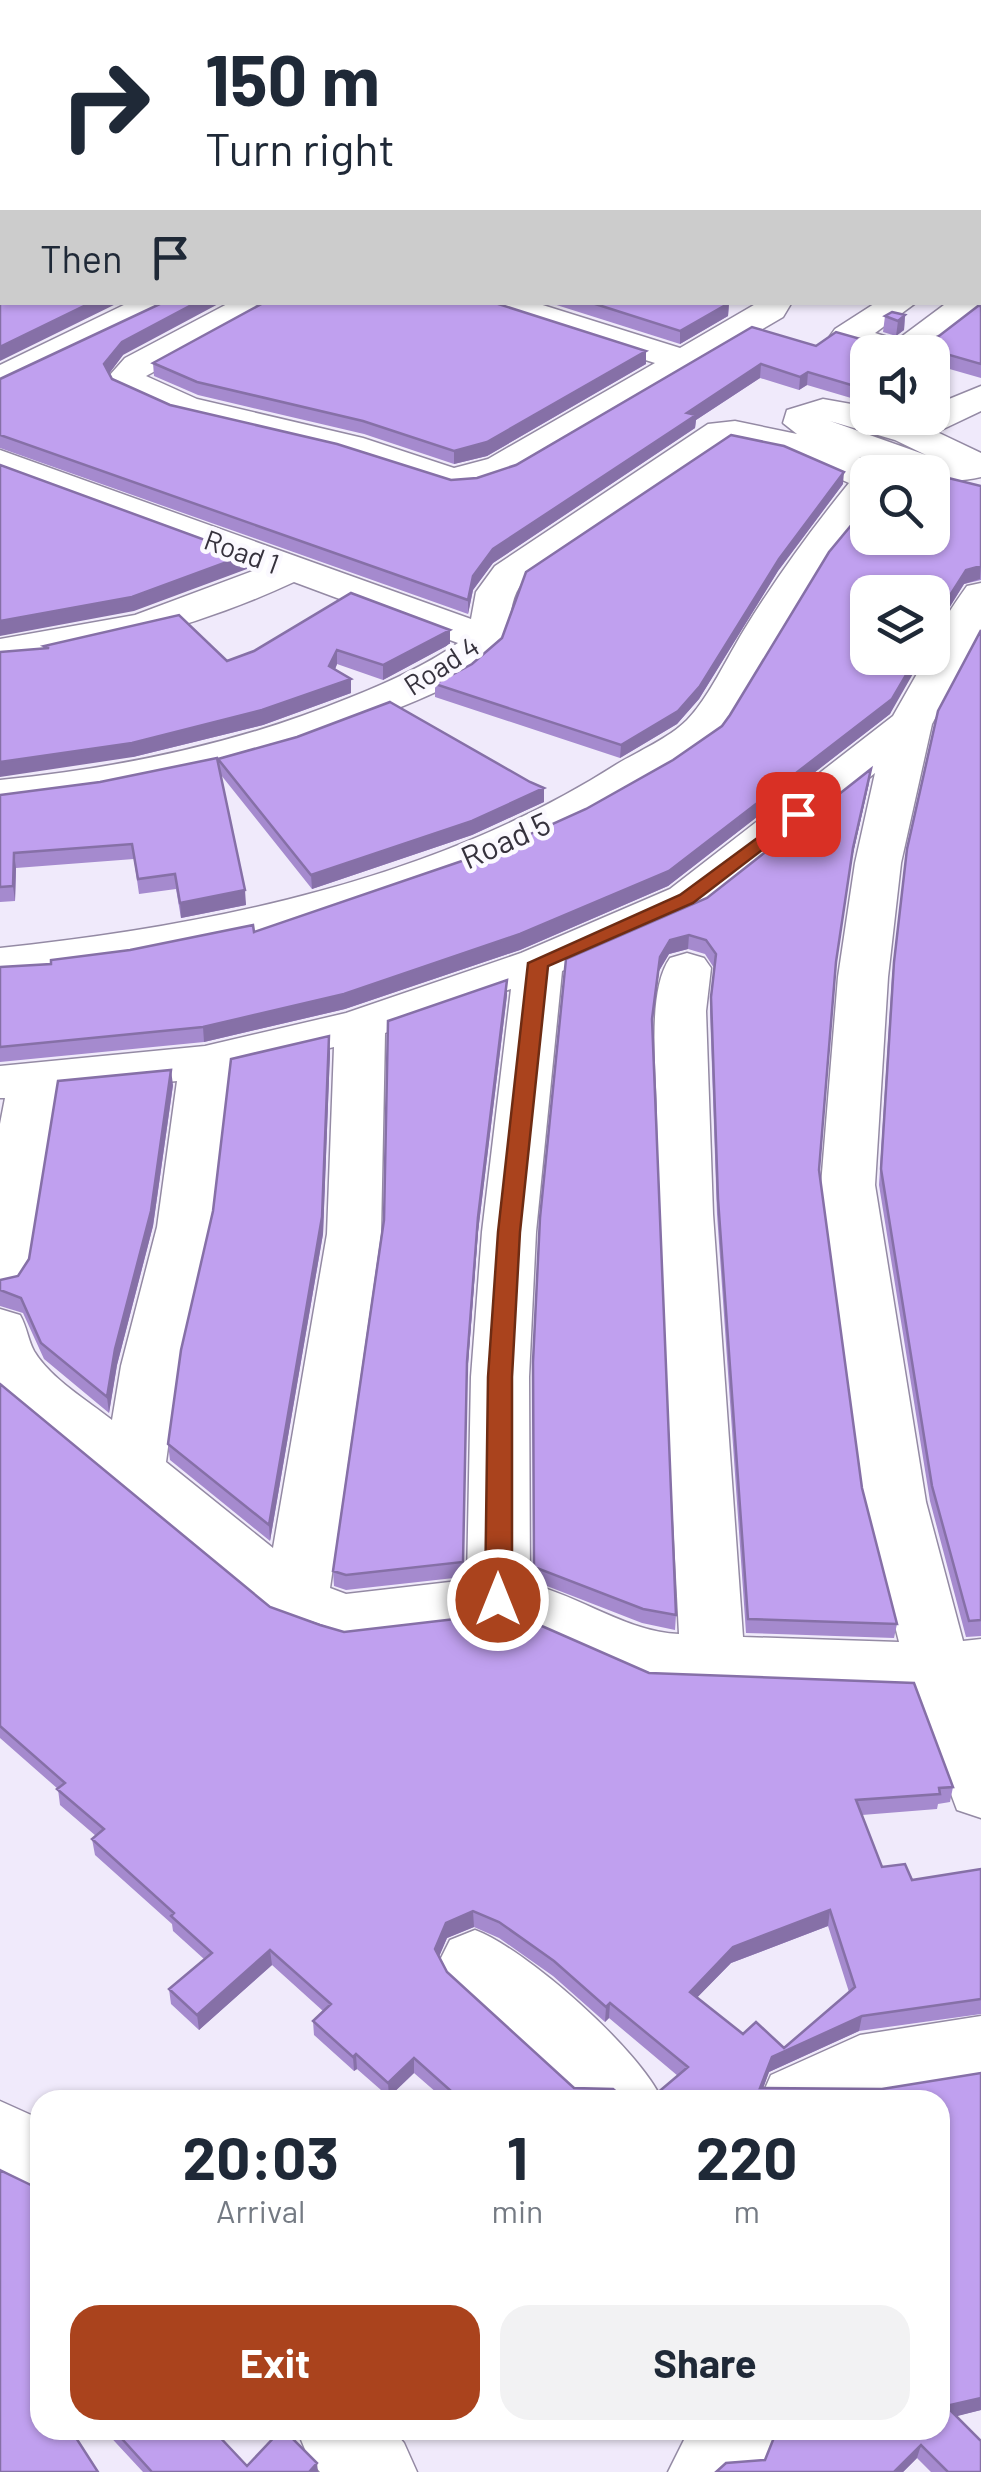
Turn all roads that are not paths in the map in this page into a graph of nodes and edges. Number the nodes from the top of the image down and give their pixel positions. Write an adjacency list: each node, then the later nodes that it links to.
1 (152, 305): 10 (main road)
2 (252, 305): 9 (main road)
3 (506, 305): 9 (main road)
4 (774, 305): 9 (main road)
5 (896, 305): 8 (main road)
6 (965, 305): 7 (main road)
7 (925, 335)
8 (850, 337)
9 (682, 360)
10 (0, 380)
11 (981, 397): 12 (main road)
12 (950, 412)
13 (804, 449): 15 (main road, Road 5); 19 (main road, Road 4)
14 (0, 460): 17 (main road, Road 1)
15 (850, 466)
16 (850, 505): 23 (main road, Road 5)
17 (290, 568): 19 (main road, Road 1); 20 (main road)
18 (981, 595): 21 (main road)
19 (486, 639): 22 (main road, Road 4)
20 (0, 652)
21 (910, 724): 24 (main road); 35 (main road)
22 (0, 793)
23 (0, 963)
24 (538, 963): 26 (main road); 32 (main road)
25 (686, 968): 34 (main road)
26 (360, 1025): 27 (main road); 33 (main road)
27 (205, 1062): 28 (main road); 31 (main road)
28 (17, 1080): 29 (main road)
29 (0, 1274)
30 (0, 1329): 31 (main road)
31 (134, 1472): 33 (main road)
32 (498, 1600): 33 (main road); 34 (main road)
33 (296, 1602)
34 (712, 1658): 35 (main road)
35 (960, 1668): 36 (main road)
36 (981, 1790)
37 (474, 1962): 39 (main road)
38 (981, 2050): 40 (main road)
39 (615, 2090)
40 (817, 2090)
41 (0, 2136): 42 (main road)
42 (30, 2156)
43 (347, 2440): 45 (main road)
44 (731, 2440): 46 (main road)
45 (375, 2472)
46 (710, 2472)

